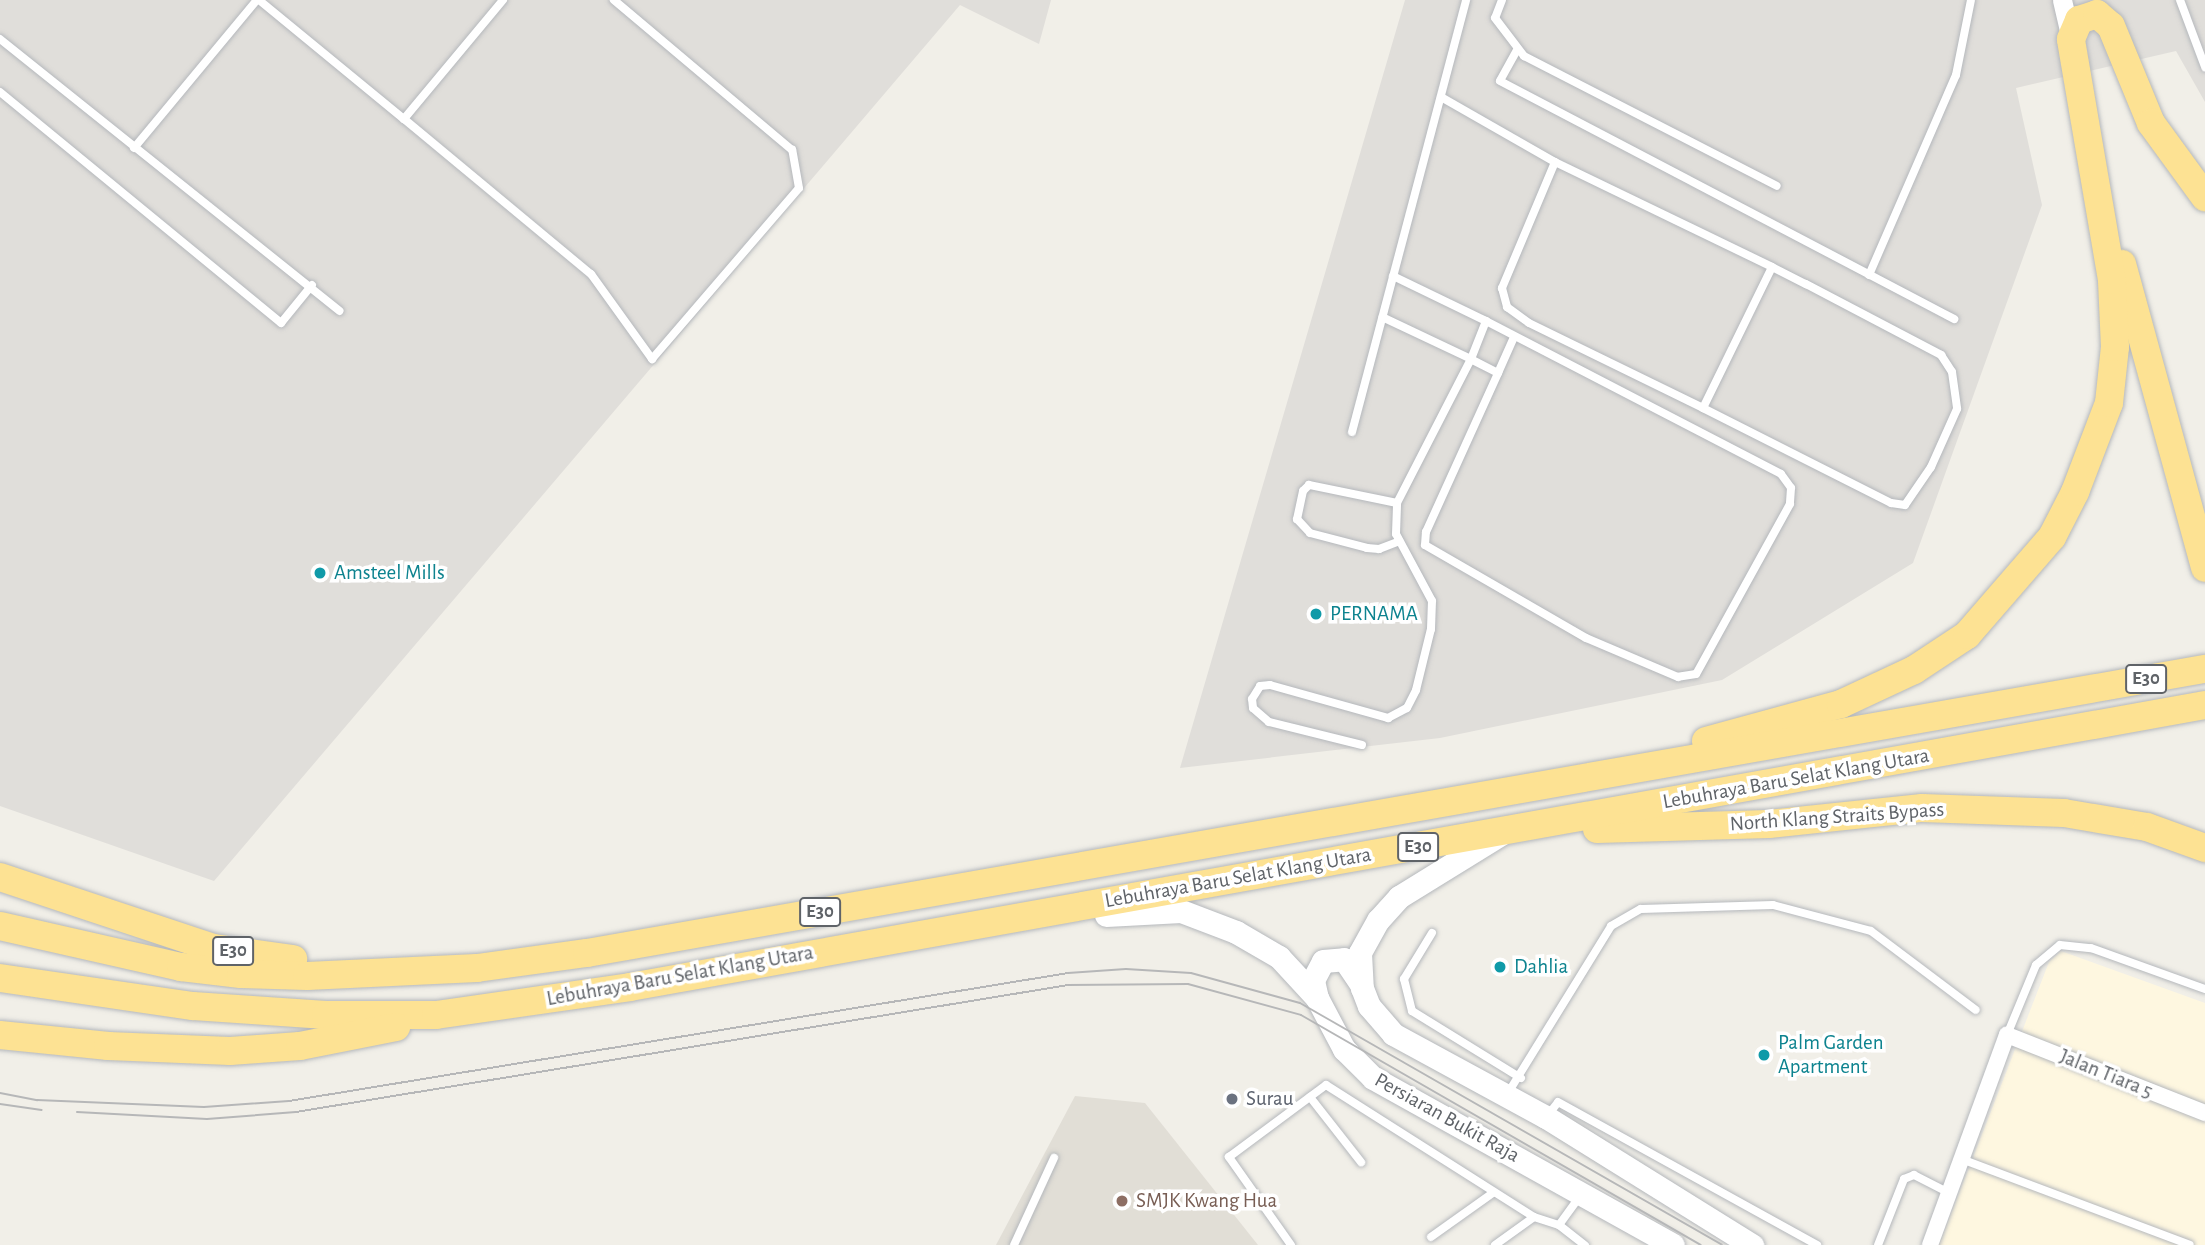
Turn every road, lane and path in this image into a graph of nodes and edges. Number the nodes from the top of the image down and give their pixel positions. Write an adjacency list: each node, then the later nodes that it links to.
1 (258, 0): 16 (lane); 17 (lane)
2 (503, 0): 16 (lane)
3 (614, 0): 16 (lane)
4 (1466, 0): 15 (lane)
5 (1502, 0): 12 (lane)
6 (1971, 0): 23 (lane)
7 (2062, 0): 10 (street)
8 (2180, 0): 13 (lane)
9 (2108, 13): 10 (highway); 20 (highway)
10 (2071, 38): 21 (highway)
11 (0, 39): 17 (lane)
12 (1517, 50): 19 (lane); 23 (lane)
13 (2205, 67)
14 (0, 92): 25 (lane)
15 (1441, 97): 18 (lane); 24 (lane)
16 (404, 119)
17 (134, 148): 25 (lane)
18 (1555, 162): 22 (lane); 33 (lane)
19 (1777, 186)
20 (2205, 197)
21 (2101, 202): 37 (highway); 41 (highway)
22 (1772, 268): 33 (lane); 33 (lane)
23 (1869, 275): 28 (lane)
24 (1393, 276): 27 (lane); 29 (lane)
25 (312, 285): 26 (lane)
26 (341, 311)
27 (1382, 317): 31 (lane); 34 (lane)
28 (1954, 319)
29 (1486, 321): 30 (lane); 31 (lane)
30 (1514, 337): 32 (lane); 32 (lane)
31 (1471, 359): 32 (lane); 35 (lane)
32 (1498, 373)
33 (1703, 408)
34 (1352, 432)
35 (1397, 503): 36 (lane); 36 (lane)
36 (1400, 541): 40 (lane)
37 (2205, 568)
38 (2205, 669): 41 (highway, Lebuhraya Baru Selat Klang Utara / E30)
39 (2205, 705): 42 (highway, Lebuhraya Baru Selat Klang Utara / E30)
40 (1362, 745)
41 (1601, 776): 48 (highway, Lebuhraya Baru Selat Klang Utara / E30)
42 (1507, 831): 43 (highway, North Klang Straits Bypass / E30); 46 (highway, Lebuhraya Baru Selat Klang Utara / E30); 50 (main road)
43 (2205, 848)
44 (0, 877): 48 (highway, Lebuhraya Baru Selat Klang Utara / E30)
45 (0, 926): 48 (highway, Lebuhraya Baru Selat Klang Utara / E30)
46 (935, 930): 52 (main road, Persiaran Bukit Raja); 54 (highway, Lebuhraya Baru Selat Klang Utara / E30)
47 (1432, 933): 57 (lane)
48 (477, 968)
49 (0, 978): 54 (highway, Lebuhraya Baru Selat Klang Utara / E30)
50 (1362, 988): 52 (main road); 57 (main road)
51 (2205, 989): 56 (lane)
52 (1317, 998): 65 (main road, Persiaran Bukit Raja)
53 (1976, 1010): 57 (lane)
54 (436, 1015): 55 (highway, Lebuhraya Baru Selat Klang Utara / E30)
55 (0, 1035)
56 (2007, 1035): 59 (street, Jalan Tiara 5); 62 (street)
57 (1513, 1087): 60 (main road)
58 (1310, 1097): 63 (lane); 64 (lane); 71 (lane)
59 (2205, 1113)
60 (1546, 1117): 75 (main road); 76 (lane)
61 (1054, 1158): 70 (lane)
62 (1964, 1160): 66 (street); 79 (lane)
63 (1361, 1162)
64 (1494, 1192): 67 (lane); 69 (lane)
65 (1581, 1194): 68 (lane); 74 (main road, Persiaran Bukit Raja)
66 (1952, 1194): 77 (lane); 78 (street)
67 (1534, 1217): 68 (lane); 72 (lane)
68 (1559, 1225): 73 (lane)
69 (1431, 1237)
70 (1014, 1245)
71 (1291, 1245)
72 (1495, 1245)
73 (1582, 1245)
74 (1673, 1245)
75 (1752, 1245)
76 (1817, 1245)
77 (1878, 1245)
78 (1930, 1245)
79 (2190, 1245)

